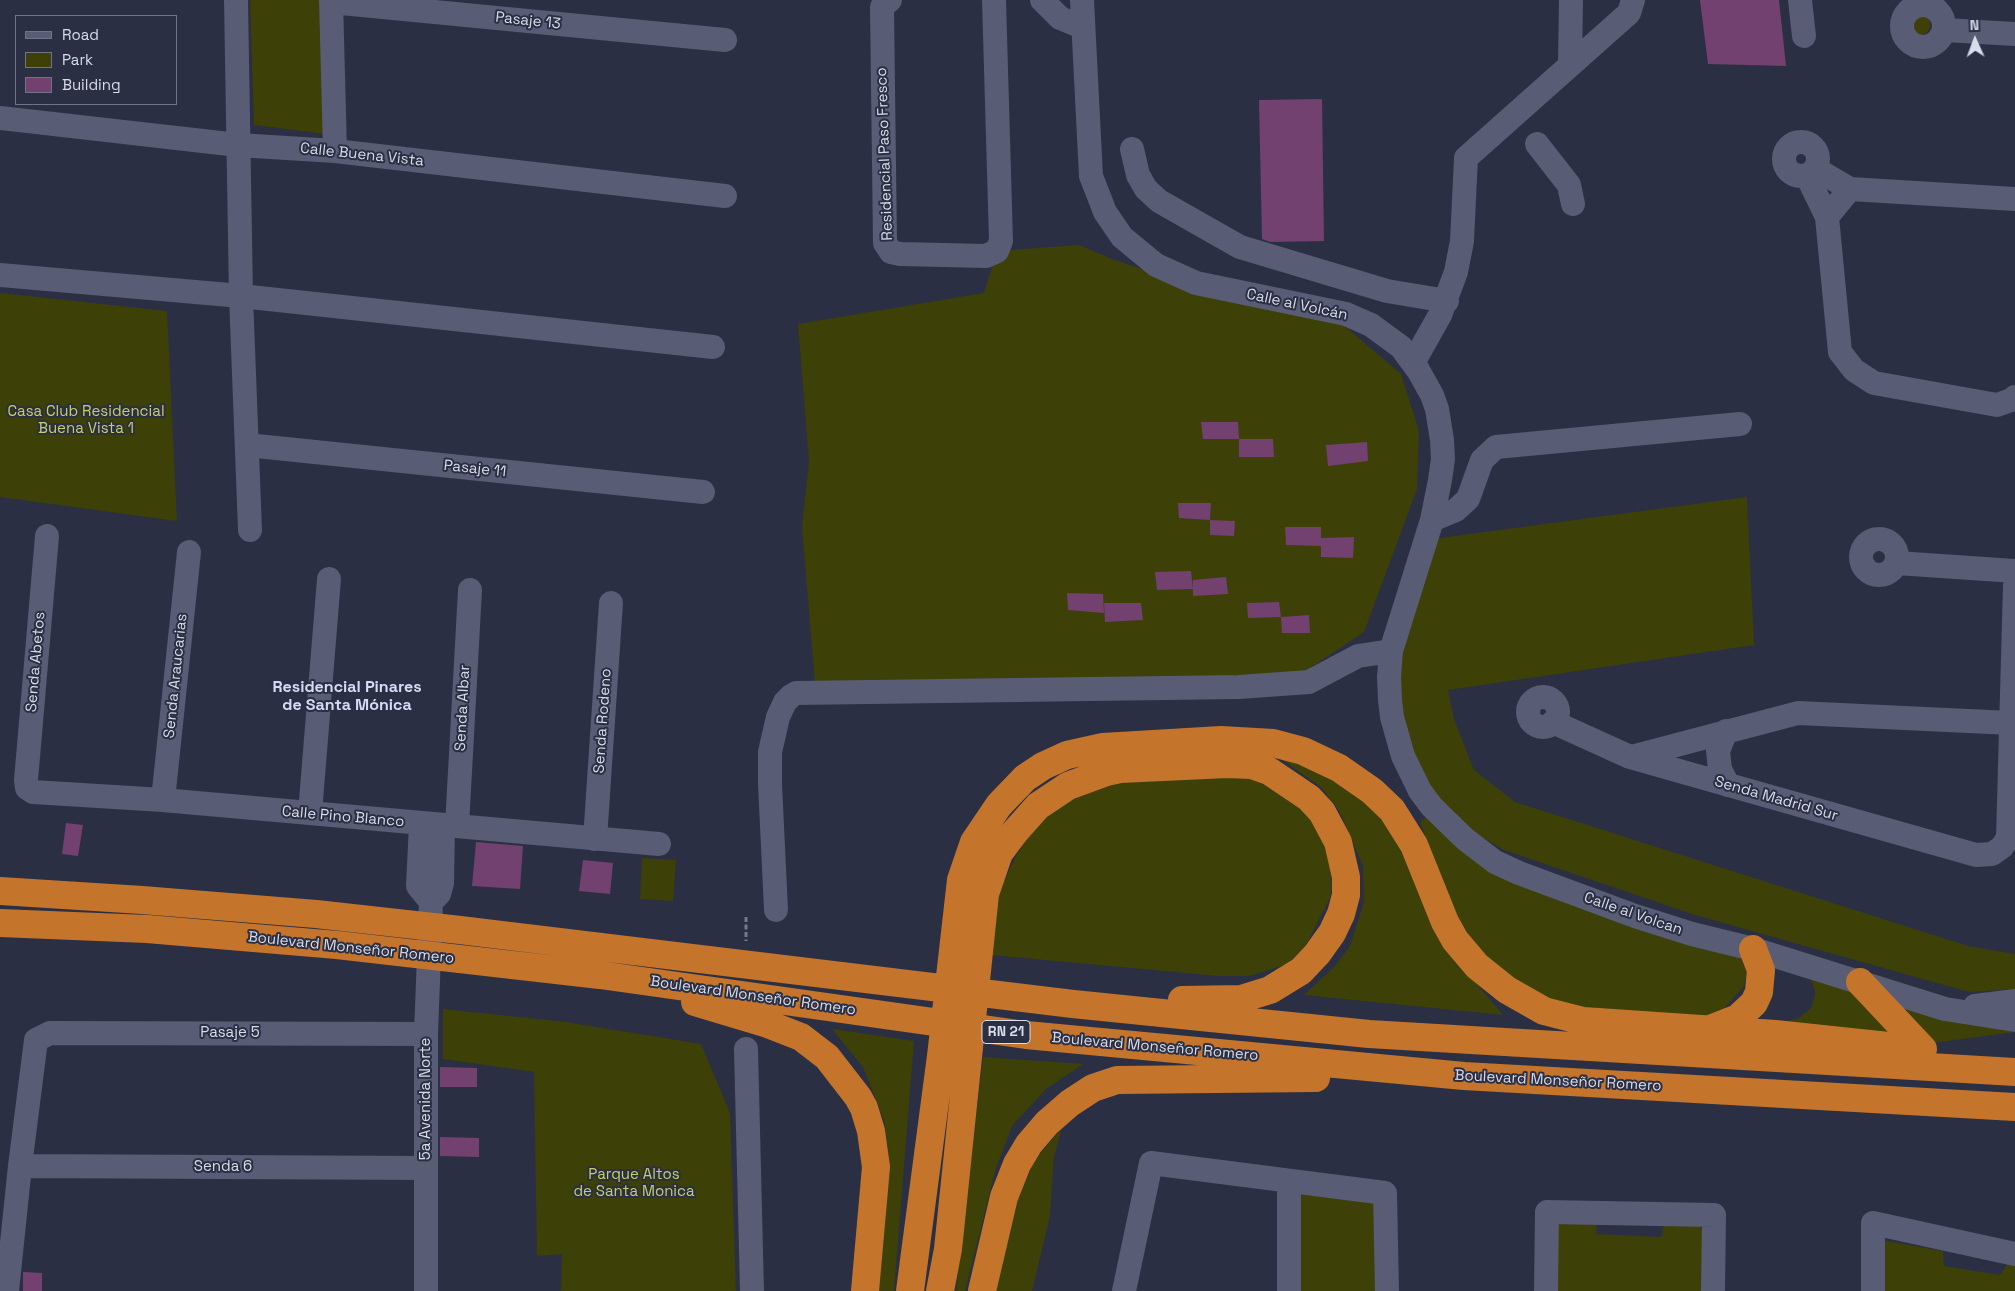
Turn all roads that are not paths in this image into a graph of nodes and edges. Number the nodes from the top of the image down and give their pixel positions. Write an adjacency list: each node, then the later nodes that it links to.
1 (236, 0): 18 (street)
2 (890, 0): 3 (street, Residencial Paso Fresco)
3 (994, 0)
4 (1042, 0): 10 (street)
5 (1082, 0): 10 (street, Calle al Volcán)
6 (1570, 0): 15 (street)
7 (1633, 0): 15 (street)
8 (1800, 0): 13 (street)
9 (331, 1): 14 (street, Pasaje 13); 20 (street)
10 (1082, 27): 30 (street, Calle al Volcán)
11 (1945, 30): 12 (street)
12 (2015, 34)
13 (1804, 36)
14 (724, 40)
15 (1570, 65): 28 (street)
16 (0, 118): 18 (street, Calle Buena Vista)
17 (1537, 144): 24 (street)
18 (238, 145): 20 (street, Calle Buena Vista); 27 (street)
19 (1132, 150): 28 (street)
20 (335, 151): 22 (street, Calle Buena Vista)
21 (1850, 188): 23 (street); 25 (street); 25 (street)
22 (725, 196)
23 (2015, 198)
24 (1573, 204)
25 (1827, 217): 31 (street)
26 (0, 275): 27 (street)
27 (241, 296): 29 (street); 33 (street)
28 (1447, 301): 30 (street)
29 (713, 347)
30 (1413, 363): 35 (street, Calle al Volcán)
31 (2015, 397)
32 (1740, 424): 35 (street)
33 (247, 445): 34 (street, Pasaje 11); 36 (street)
34 (703, 492)
35 (1432, 520): 45 (street, Calle al Volcán)
36 (250, 530)
37 (47, 536): 51 (street, Senda Abetos)
38 (189, 552): 52 (street, Senda Araucarias)
39 (1897, 563): 40 (street)
40 (2015, 570)
41 (329, 579): 53 (street)
42 (2015, 585): 47 (street)
43 (470, 590): 54 (street, Senda Albar)
44 (611, 603): 55 (street, Senda Rodeno)
45 (1391, 652): 58 (street); 61 (street, Calle al Volcan)
46 (1553, 722): 49 (street, Senda Madrid Sur)
47 (2011, 723): 48 (street); 50 (street, Senda Madrid Sur)
48 (1726, 731): 49 (street); 50 (street)
49 (1630, 757): 50 (street, Senda Madrid Sur)
50 (1728, 785)
51 (28, 788): 52 (street, Calle Pino Blanco)
52 (163, 800): 53 (street, Calle Pino Blanco)
53 (310, 813): 54 (street, Calle Pino Blanco)
54 (440, 825): 55 (street, Calle Pino Blanco); 70 (street, 5a Avenida Norte)
55 (595, 839): 56 (street, Calle Pino Blanco)
56 (659, 844)
57 (0, 891): 66 (highway, Boulevard Monseñor Romero / RN 21)
58 (776, 910)
59 (0, 923): 62 (highway, Boulevard Monseñor Romero / RN 21)
60 (968, 931): 66 (highway); 69 (highway); 85 (highway); 86 (highway)
61 (1753, 949): 63 (street, Calle al Volcan); 69 (highway)
62 (600, 975): 75 (highway, Boulevard Monseñor Romero / RN 21); 84 (highway)
63 (1860, 982): 65 (highway)
64 (2015, 1001): 67 (street)
65 (1893, 1003): 67 (street); 72 (highway)
66 (1073, 1004): 74 (highway, Boulevard Monseñor Romero / RN 21)
67 (1945, 1009): 68 (street)
68 (2015, 1020)
69 (1709, 1029): 72 (highway)
70 (426, 1034): 77 (street, Pasaje 5); 78 (street, 5a Avenida Norte)
71 (746, 1049): 83 (street)
72 (1923, 1050): 73 (highway)
73 (2015, 1063)
74 (2015, 1072)
75 (1464, 1076): 76 (highway, Boulevard Monseñor Romero / RN 21); 87 (highway)
76 (2015, 1107)
77 (20, 1166): 78 (street, Senda 6); 81 (street)
78 (426, 1168): 82 (street, 5a Avenida Norte)
79 (1288, 1181): 88 (street); 89 (street); 90 (street)
80 (2015, 1254): 93 (street)
81 (7, 1291)
82 (426, 1291)
83 (752, 1291)
84 (865, 1291)
85 (910, 1291)
86 (940, 1291)
87 (982, 1291)
88 (1124, 1291)
89 (1289, 1291)
90 (1387, 1291)
91 (1546, 1291): 92 (street)
92 (1713, 1291)
93 (1873, 1291)

